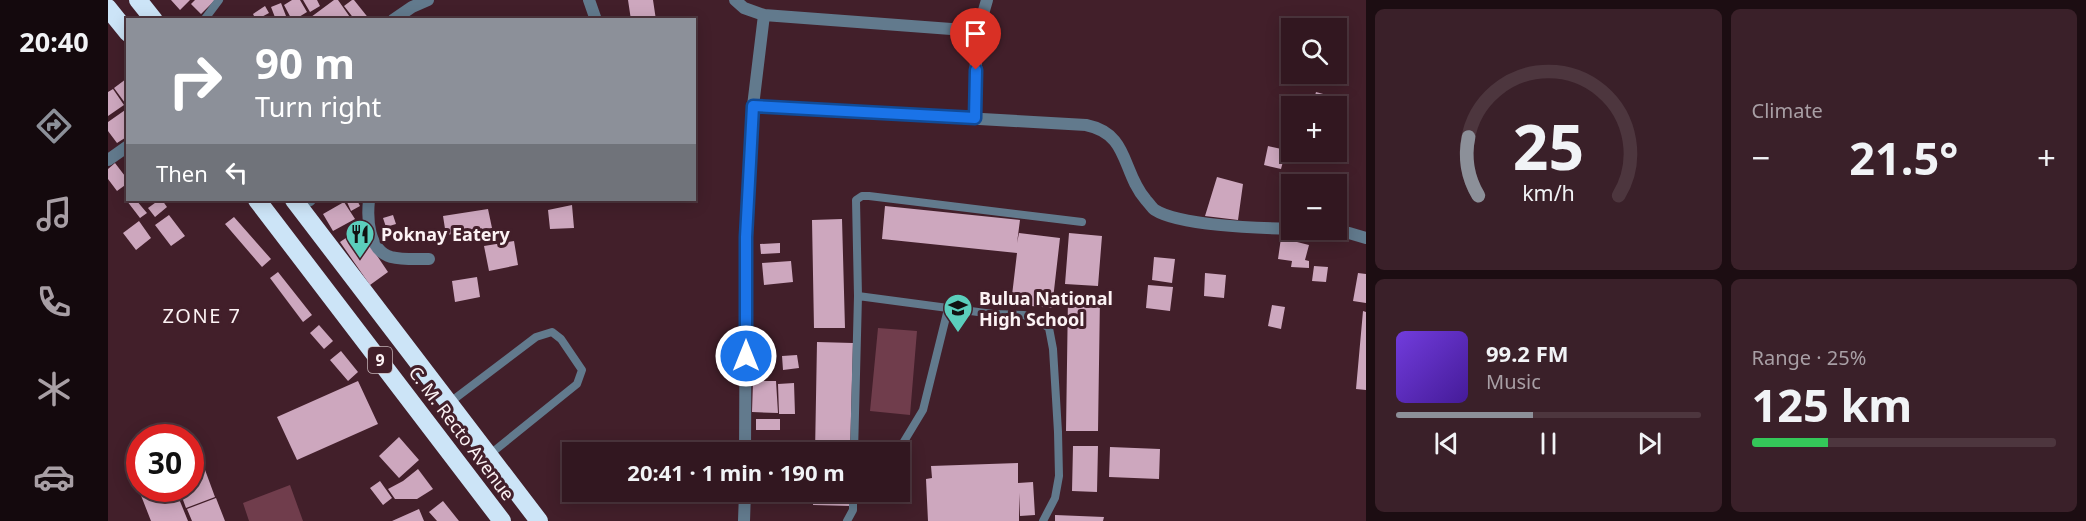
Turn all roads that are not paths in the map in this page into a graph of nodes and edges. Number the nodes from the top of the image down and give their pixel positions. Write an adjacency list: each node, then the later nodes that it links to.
1 (138, 0): 9 (highway)
2 (219, 0): 10 (lane)
3 (428, 0): 11 (street)
4 (589, 0): 12 (street)
5 (735, 0): 8 (street)
6 (987, 0): 14 (street)
7 (108, 8): 13 (highway)
8 (764, 15): 14 (street); 15 (street)
9 (152, 18)
10 (206, 18)
11 (396, 18)
12 (595, 18)
13 (126, 30)
14 (978, 31): 16 (street)
15 (753, 106): 16 (street); 30 (street)
16 (975, 118): 23 (street)
17 (126, 147): 18 (street)
18 (108, 160)
19 (258, 201): 38 (highway, C. M. Recto Avenue / 9)
20 (301, 201): 29 (highway, C. M. Recto Avenue / 9)
21 (369, 201): 26 (street)
22 (1082, 222): 27 (lane)
23 (1281, 228)
24 (1347, 232): 25 (street)
25 (1366, 238)
26 (429, 259)
27 (858, 296): 28 (lane); 31 (lane)
28 (948, 309): 32 (lane); 42 (lane)
29 (449, 403): 33 (highway, C. M. Recto Avenue / 9); 33 (lane)
30 (745, 442)
31 (854, 442)
32 (904, 442)
33 (489, 455): 39 (highway, C. M. Recto Avenue / 9)
34 (745, 502): 40 (street)
35 (853, 502): 37 (lane)
36 (856, 502): 37 (lane)
37 (853, 510): 41 (lane)
38 (502, 521)
39 (539, 521)
40 (744, 521)
41 (847, 521)
42 (1043, 521)

